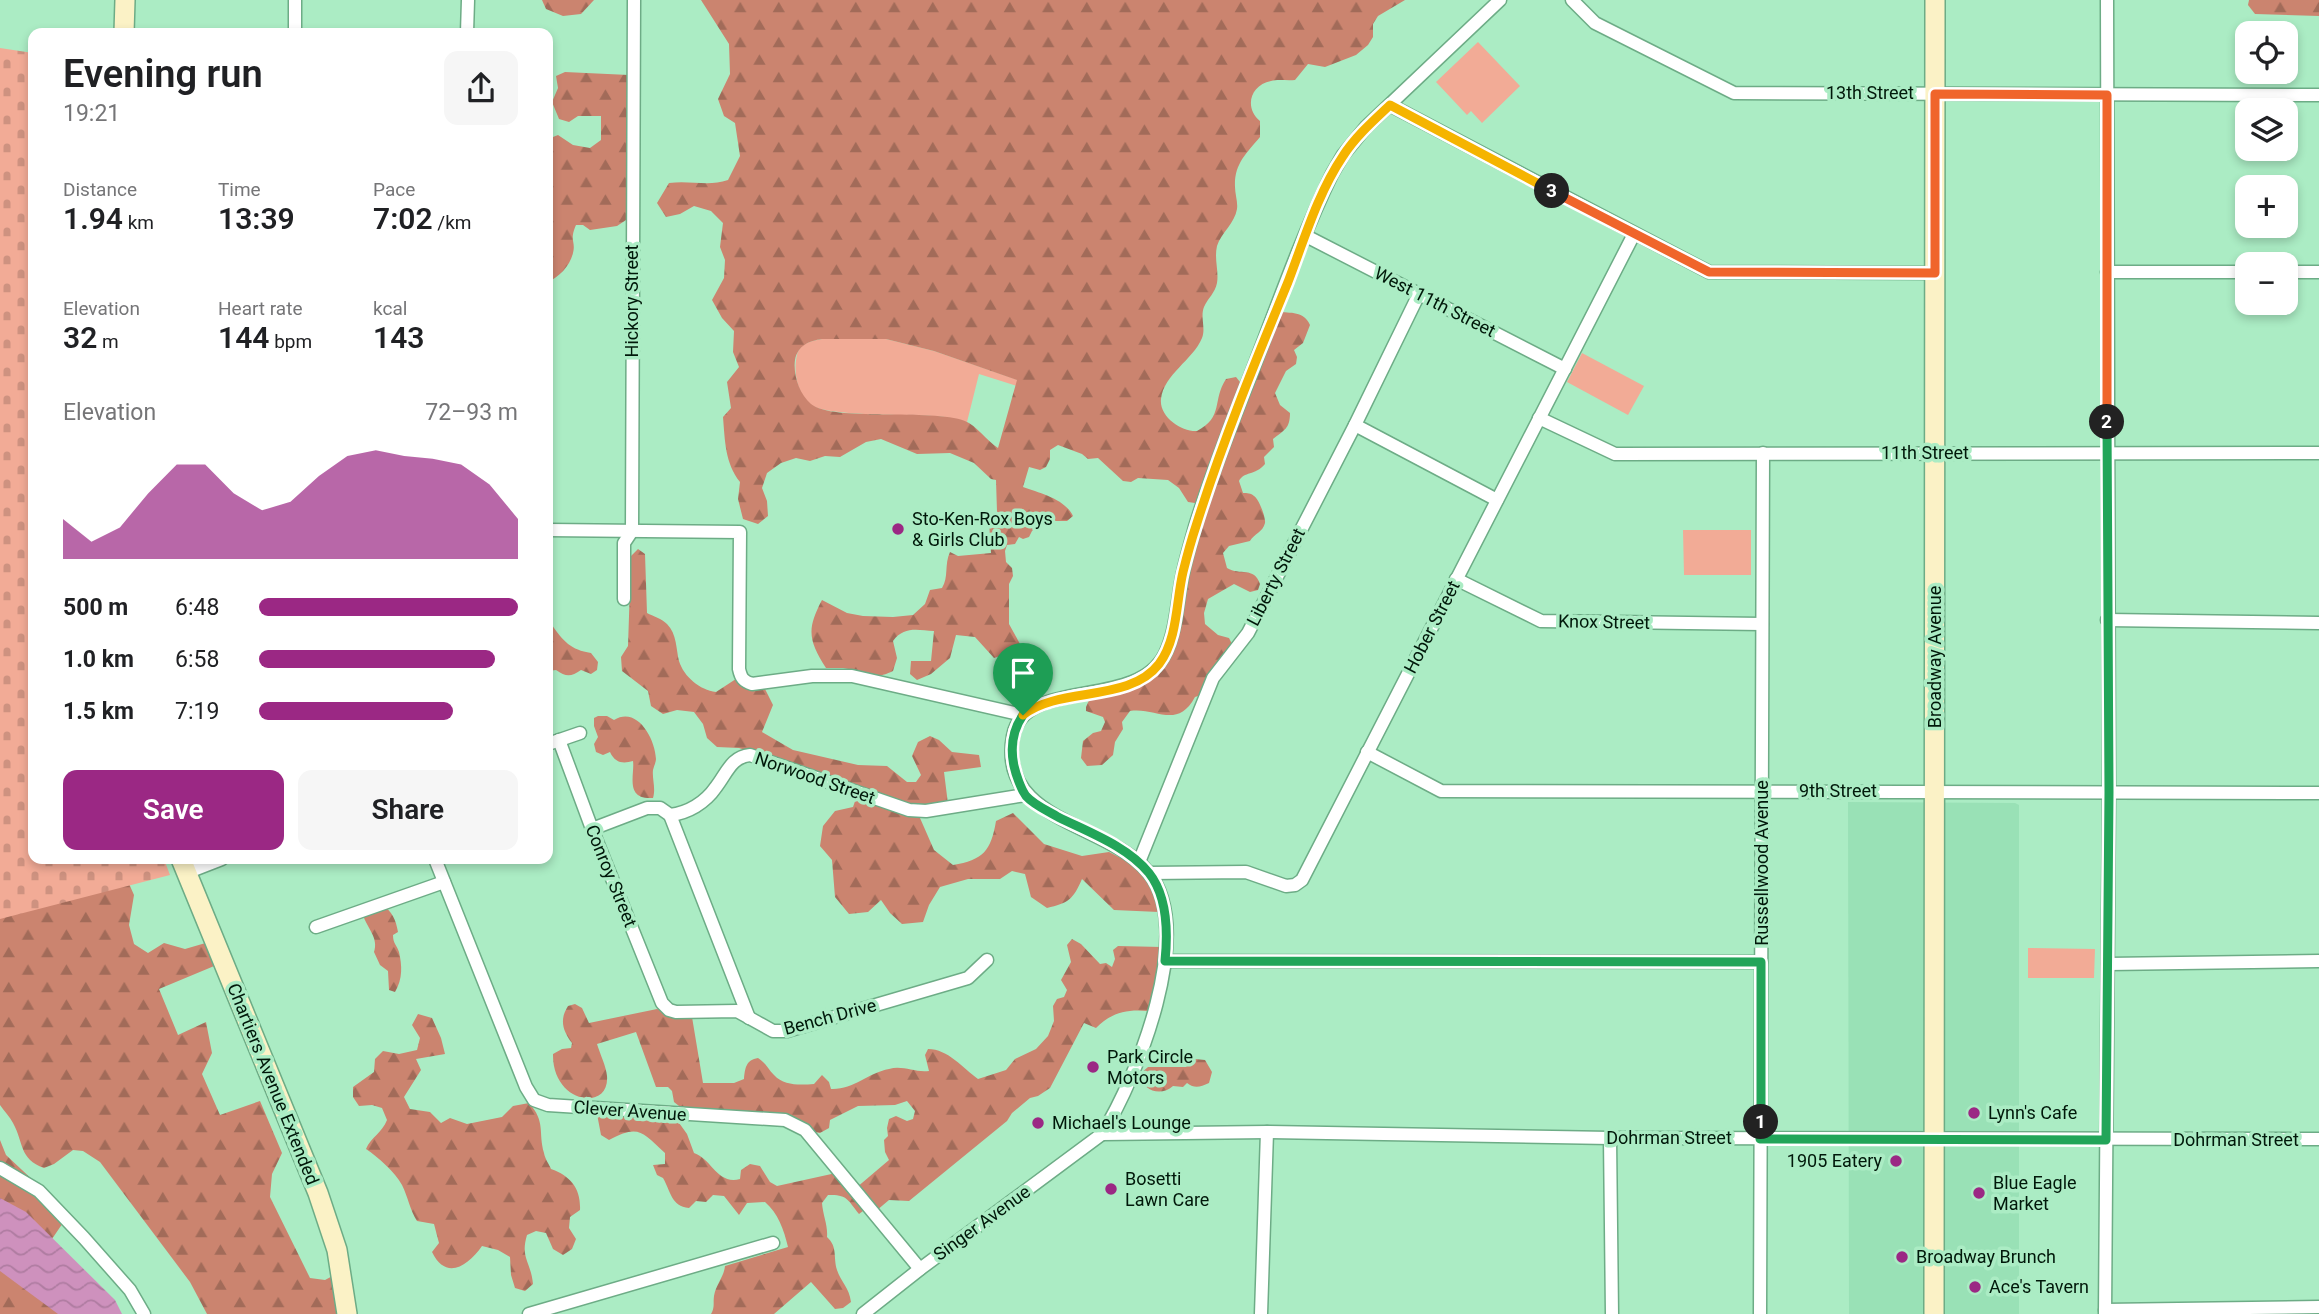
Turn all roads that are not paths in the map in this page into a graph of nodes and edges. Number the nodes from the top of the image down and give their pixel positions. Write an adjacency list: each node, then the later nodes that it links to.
1 (125, 0): 9 (street)
2 (295, 0): 10 (street)
3 (468, 0): 11 (street)
4 (634, 0): 33 (street, Hickory Street)
5 (1500, 0): 15 (street)
6 (1572, 0): 12 (street, 13th Street)
7 (1935, 0): 12 (street, Broadway Avenue)
8 (2107, 0): 14 (street)
9 (124, 28)
10 (295, 28)
11 (467, 28)
12 (1935, 94): 14 (street, 13th Street); 22 (street, Broadway Avenue)
13 (2319, 94): 14 (street, 13th Street)
14 (2107, 95): 18 (street)
15 (1390, 105): 16 (street); 17 (street)
16 (1634, 234): 22 (street); 24 (street, Hober Street)
17 (1306, 236): 23 (street, West 11th Street); 39 (street)
18 (2107, 272): 19 (street); 29 (street)
19 (2235, 272)
20 (2298, 272): 21 (street)
21 (2319, 272)
22 (1935, 273): 28 (street, Broadway Avenue)
23 (1419, 294): 24 (street, West 11th Street); 26 (street, Liberty Street)
24 (1565, 369): 25 (street, Hober Street)
25 (1539, 418): 27 (street, 11th Street); 31 (street, Hober Street)
26 (1355, 425): 31 (street); 50 (street, Liberty Street)
27 (1763, 453): 28 (street, 11th Street); 38 (street, Russellwood Avenue)
28 (1935, 453): 29 (street, 11th Street); 44 (street, Broadway Avenue)
29 (2107, 453): 30 (street, 11th Street); 36 (street)
30 (2319, 453)
31 (1497, 500): 34 (street, Hober Street)
32 (553, 530): 33 (street)
33 (632, 531): 35 (street, Hickory Street); 39 (street)
34 (1456, 579): 38 (street, Knox Street); 42 (street, Hober Street)
35 (624, 599)
36 (2107, 620): 37 (street); 45 (street)
37 (2319, 623)
38 (1762, 624): 43 (street, Russellwood Avenue)
39 (1023, 715): 47 (street)
40 (580, 733): 41 (street)
41 (553, 742): 49 (street, Conroy Street)
42 (1367, 752): 43 (street, 9th Street); 53 (street, Hober Street)
43 (1762, 791): 44 (street, 9th Street); 59 (street, Russellwood Avenue)
44 (1934, 791): 45 (street, 9th Street); 68 (street, Broadway Avenue)
45 (2109, 792): 46 (street, 9th Street); 60 (street)
46 (2319, 793)
47 (1026, 795): 48 (street, Norwood Street); 50 (street)
48 (670, 816): 49 (street); 62 (street)
49 (592, 829): 61 (street, Conroy Street)
50 (1139, 862): 53 (street)
51 (437, 864): 54 (street, Clever Avenue)
52 (183, 866): 76 (street, Chartiers Avenue Extended)
53 (1149, 873): 57 (street)
54 (444, 881): 55 (street); 72 (street, Clever Avenue)
55 (316, 927)
56 (987, 960): 62 (street, Bench Drive)
57 (1165, 961): 59 (street); 64 (street)
58 (2319, 961): 60 (street)
59 (1761, 962): 66 (street, Russellwood Avenue)
60 (2108, 964): 69 (street)
61 (669, 1010): 62 (street, Bench Drive)
62 (749, 1018)
63 (1267, 1132): 64 (street, Dohrman Street); 65 (street, Dohrman Street); 79 (street)
64 (1102, 1134): 72 (street, Singer Avenue)
65 (1611, 1138): 66 (street, Dohrman Street); 80 (street)
66 (1760, 1139): 68 (street, Dohrman Street); 81 (street, Russellwood Avenue)
67 (2319, 1139): 69 (street, Dohrman Street)
68 (1934, 1140): 69 (street, Dohrman Street); 82 (street, Broadway Avenue)
69 (2106, 1140): 74 (street)
70 (0, 1168): 75 (street)
71 (773, 1243): 77 (street)
72 (920, 1269): 78 (street, Singer Avenue)
73 (2319, 1307): 74 (street)
74 (2105, 1312)
75 (144, 1314)
76 (347, 1314)
77 (529, 1314)
78 (863, 1314)
79 (1261, 1314)
80 (1612, 1314)
81 (1760, 1314)
82 (1934, 1314)

